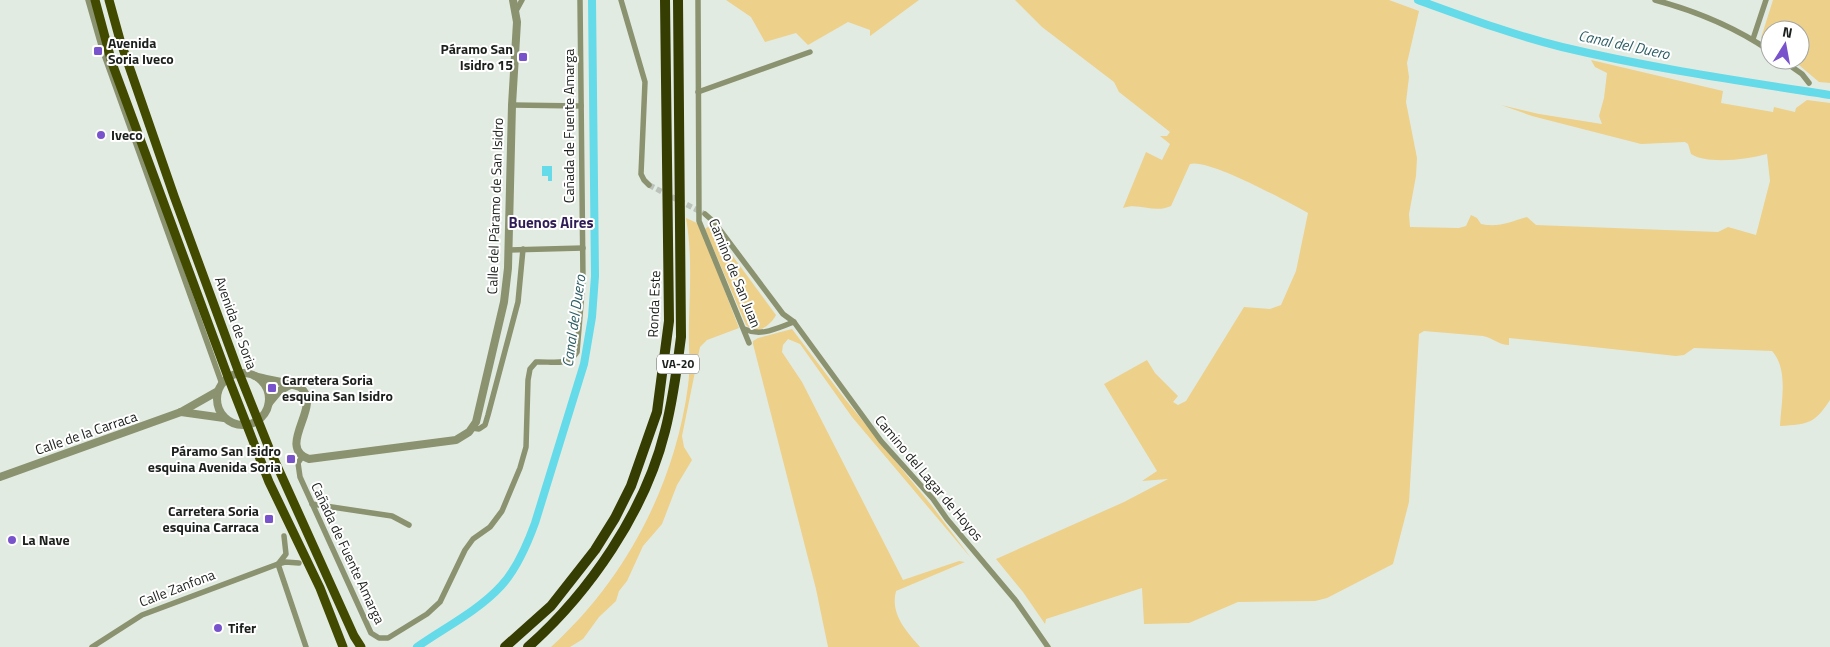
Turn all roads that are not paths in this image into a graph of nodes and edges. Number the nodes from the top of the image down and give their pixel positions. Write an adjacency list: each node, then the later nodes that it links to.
1 (88, 0): 32 (street, Avenida de Soria)
2 (95, 0): 32 (main road, Avenida de Soria)
3 (109, 0): 30 (main road, Avenida de Soria)
4 (513, 0): 13 (street, Calle del Páramo de San Isidro)
5 (522, 0): 13 (street, Calle del Páramo de San Isidro)
6 (580, 0): 21 (street, Cañada de Fuente Amarga)
7 (621, 0): 22 (street)
8 (665, 0): 51 (highway, Ronda Este / VA-20)
9 (678, 0): 52 (highway, Ronda Este / VA-20)
10 (698, 0): 19 (street, Camino de San Juan)
11 (1655, 0): 14 (street)
12 (1766, 0): 14 (street)
13 (516, 10): 20 (street, Calle del Páramo de San Isidro)
14 (1753, 39): 15 (street)
15 (1760, 44)
16 (810, 52): 19 (street)
17 (1796, 70): 18 (street)
18 (1809, 83)
19 (698, 92): 28 (street, Camino de San Juan)
20 (512, 105): 21 (street); 26 (street, Calle del Páramo de San Isidro)
21 (581, 106): 24 (street, Cañada de Fuente Amarga)
22 (650, 185)
23 (705, 214): 27 (street, Camino del Lagar de Hoyos)
24 (582, 248): 25 (street); 42 (street, Cañada de Fuente Amarga)
25 (523, 249): 26 (street); 39 (street, Calle del Páramo de San Isidro)
26 (509, 250): 39 (street, Calle del Páramo de San Isidro)
27 (794, 322): 28 (street); 53 (street, Camino del Lagar de Hoyos)
28 (744, 329): 29 (street, Camino de San Juan)
29 (749, 343)
30 (239, 373): 31 (street); 32 (street, Calle de la Carraca); 37 (main road, Avenida de Soria)
31 (255, 376): 33 (street); 34 (street)
32 (222, 384): 35 (street, Calle de la Carraca); 36 (street); 38 (main road, Avenida de Soria)
33 (290, 384): 34 (street); 40 (street)
34 (269, 403): 37 (street)
35 (181, 412): 36 (street, Calle de la Carraca); 41 (street, Calle de la Carraca)
36 (224, 418): 38 (street, Calle de la Carraca)
37 (258, 421): 38 (street); 50 (main road, Avenida de Soria)
38 (247, 425): 49 (main road, Avenida de Soria)
39 (472, 428): 40 (street, Calle del Páramo de San Isidro)
40 (302, 457): 42 (street, Cañada de Fuente Amarga)
41 (0, 477)
42 (312, 504): 43 (street)
43 (409, 525)
44 (284, 536): 46 (street)
45 (299, 563): 46 (street, Calle Zanfona)
46 (278, 564): 47 (street, Calle Zanfona); 48 (street)
47 (92, 647)
48 (306, 647)
49 (343, 647)
50 (361, 647)
51 (505, 647)
52 (528, 647)
53 (1048, 647)

